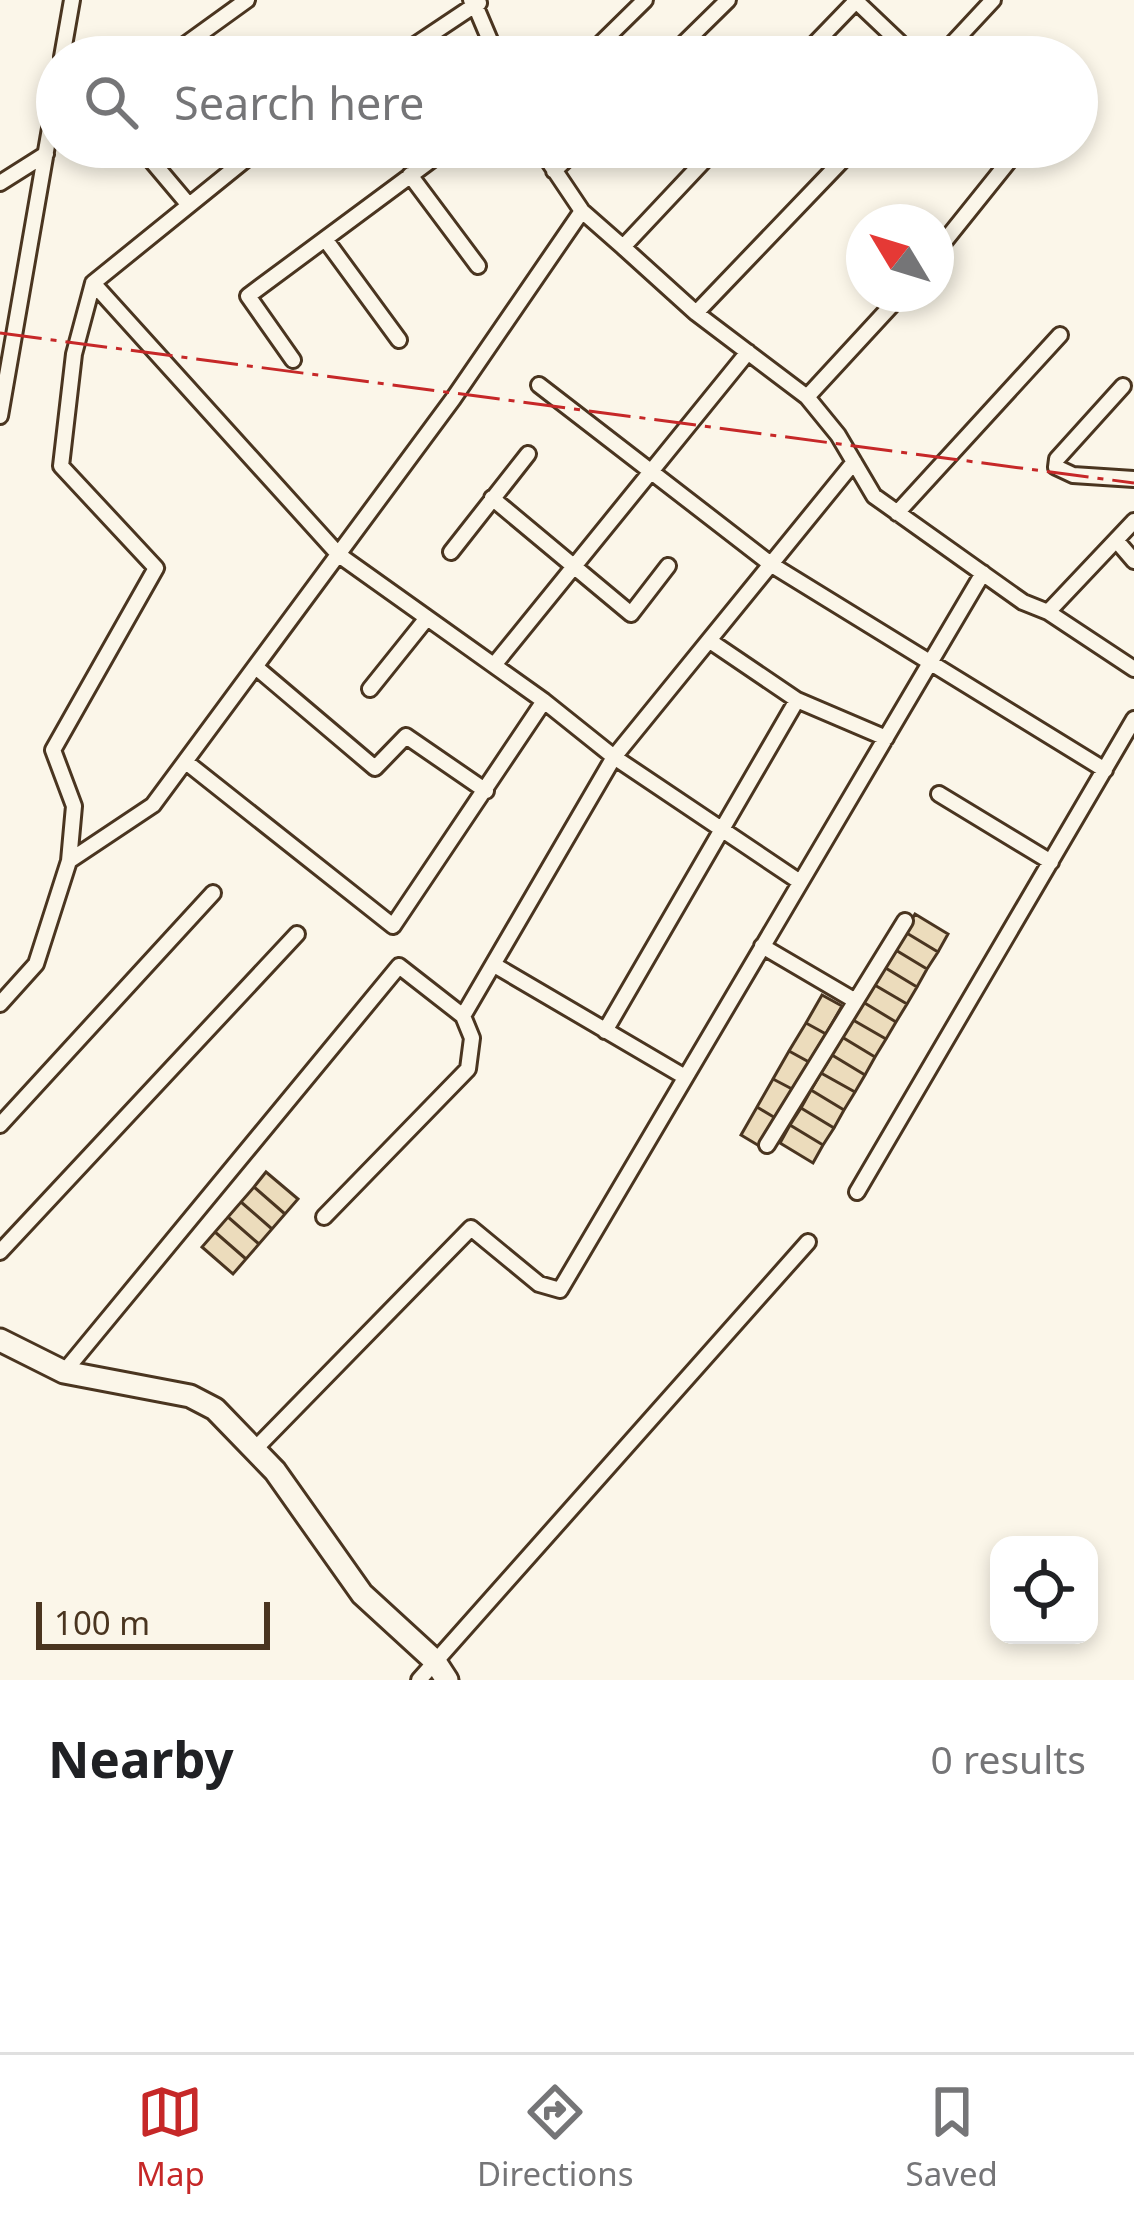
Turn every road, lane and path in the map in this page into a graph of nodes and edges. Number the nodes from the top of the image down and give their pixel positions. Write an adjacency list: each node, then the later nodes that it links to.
1 (72, 0): 8 (street)
2 (247, 0): 9 (street)
3 (645, 0): 12 (street)
4 (728, 0): 13 (street)
5 (993, 0): 16 (street)
6 (856, 1): 14 (street); 15 (street)
7 (476, 2): 10 (street); 11 (street)
8 (66, 36)
9 (197, 36)
10 (427, 36)
11 (489, 36)
12 (608, 36)
13 (691, 36)
14 (822, 36)
15 (893, 36)
16 (960, 36)
17 (36, 160): 29 (street)
18 (43, 168): 39 (street)
19 (158, 168): 30 (street)
20 (234, 168): 30 (street)
21 (420, 168): 28 (street)
22 (552, 168): 27 (street)
23 (557, 168): 27 (street)
24 (697, 168): 34 (street)
25 (834, 168): 38 (street)
26 (1003, 168): 32 (street)
27 (554, 171): 31 (street)
28 (410, 175): 33 (street); 35 (street)
29 (0, 183)
30 (188, 204): 36 (street)
31 (582, 211): 34 (street); 58 (street)
32 (954, 230)
33 (325, 238): 42 (street); 44 (street)
34 (623, 247): 38 (street)
35 (478, 266)
36 (93, 283): 58 (street); 82 (street)
37 (885, 312): 47 (street)
38 (696, 313): 43 (street)
39 (16, 321): 40 (street); 48 (street)
40 (0, 332)
41 (1060, 335): 54 (street)
42 (399, 340)
43 (748, 352): 47 (street); 51 (street)
44 (292, 360)
45 (539, 385): 51 (street)
46 (1124, 386): 52 (street)
47 (807, 397): 50 (street)
48 (0, 416)
49 (528, 454): 53 (street)
50 (854, 462): 54 (street); 62 (street)
51 (652, 470): 60 (street); 62 (street)
52 (1134, 479)
53 (492, 498): 57 (street); 60 (street)
54 (897, 513): 63 (street)
55 (1134, 521): 56 (street)
56 (1116, 540): 59 (street); 64 (street)
57 (451, 552)
58 (339, 555): 65 (street); 69 (street)
59 (1134, 561)
60 (574, 566): 61 (street); 68 (street)
61 (668, 566)
62 (772, 566): 66 (street); 67 (street)
63 (983, 573): 64 (street); 67 (street)
64 (1048, 612): 70 (street)
65 (427, 618): 68 (street); 71 (street)
66 (710, 641): 72 (street); 76 (street)
67 (931, 662): 75 (street); 78 (street)
68 (494, 665): 73 (street)
69 (257, 668): 77 (street); 79 (street)
70 (1134, 669)
71 (370, 689)
72 (797, 700): 75 (street); 81 (street)
73 (544, 701): 76 (street); 79 (street)
74 (1134, 719): 78 (street)
75 (886, 738): 84 (street)
76 (614, 757): 81 (street); 89 (street)
77 (186, 762): 79 (street); 82 (street)
78 (1105, 770): 83 (street)
79 (486, 791)
80 (939, 794): 83 (street)
81 (721, 829): 84 (street); 93 (street)
82 (69, 861): 91 (street)
83 (1051, 862): 97 (street)
84 (800, 882): 88 (street)
85 (213, 893): 95 (street)
86 (905, 921): 90 (street)
87 (297, 934): 100 (street)
88 (762, 946): 90 (street); 94 (street)
89 (496, 966): 92 (street); 93 (street)
90 (854, 1000): 96 (street)
91 (0, 1004)
92 (463, 1016): 98 (street); 102 (street)
93 (605, 1031): 94 (street)
94 (685, 1077): 103 (street)
95 (0, 1125)
96 (767, 1145)
97 (857, 1192)
98 (324, 1217)
99 (808, 1242): 104 (street)
100 (0, 1252)
101 (2, 1346): 102 (street)
102 (64, 1372): 103 (street)
103 (254, 1450): 104 (street)
104 (440, 1670): 105 (street)
105 (418, 1680)

